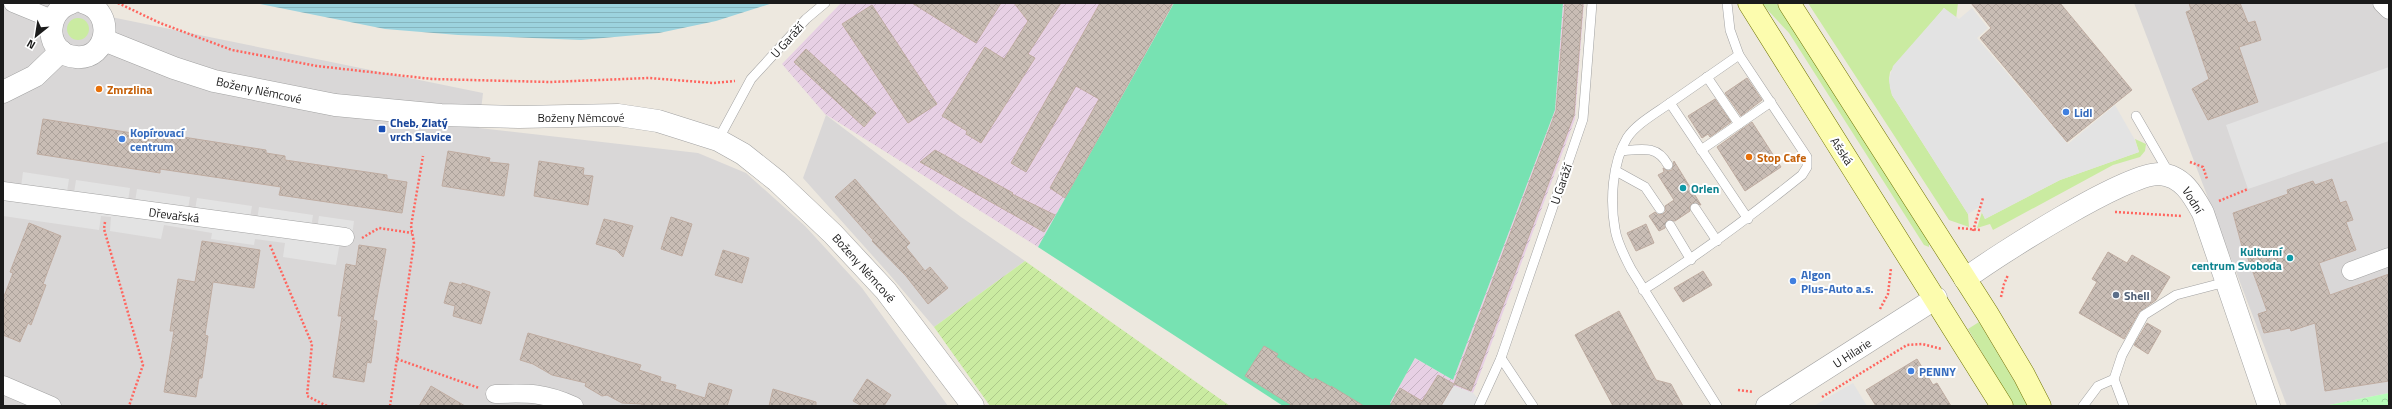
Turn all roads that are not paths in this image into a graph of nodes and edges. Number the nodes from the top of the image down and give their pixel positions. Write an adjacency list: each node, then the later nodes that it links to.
1 (13, 3): 11 (street)
2 (71, 3): 11 (street)
3 (85, 3): 12 (street)
4 (825, 3): 21 (lane, U Garáží)
5 (1592, 3): 41 (lane, U Garáží)
6 (1726, 3): 14 (lane)
7 (1749, 3): 40 (main road, Ašská)
8 (1789, 3): 37 (main road)
9 (2382, 3): 10 (street)
10 (2389, 10)
11 (52, 20): 13 (street)
12 (104, 40): 13 (street); 21 (street, Boženy Němcové)
13 (61, 51): 16 (street)
14 (1739, 55): 15 (lane); 17 (lane)
15 (1708, 77): 18 (lane); 20 (lane)
16 (3, 92)
17 (1771, 102): 20 (lane); 30 (lane)
18 (1670, 103): 22 (lane); 23 (lane)
19 (2136, 116): 26 (lane)
20 (1739, 124): 22 (lane)
21 (718, 140): 48 (street, Boženy Němcové)
22 (1701, 150): 30 (lane)
23 (1621, 151): 24 (lane); 25 (lane)
24 (1668, 165)
25 (1616, 171): 29 (lane); 39 (lane)
26 (2170, 176): 37 (street, Vodní); 38 (street, Vodní)
27 (3, 191): 32 (street, Dřevařská)
28 (1695, 208): 33 (lane)
29 (1660, 209)
30 (1748, 218): 33 (lane)
31 (1670, 225): 35 (lane)
32 (345, 237)
33 (1717, 241): 35 (lane)
34 (2389, 257): 36 (street)
35 (1691, 260): 39 (lane)
36 (2351, 271)
37 (1965, 279): 40 (main road); 53 (main road)
38 (2226, 282): 42 (lane); 56 (street, Vodní)
39 (1643, 290): 51 (lane)
40 (1936, 298): 45 (street, U Hilarie); 52 (main road, Ašská)
41 (1501, 358): 49 (lane, U Garáží); 50 (lane)
42 (2114, 379): 54 (lane); 55 (lane)
43 (3, 385): 46 (street)
44 (495, 394): 47 (street)
45 (1761, 399)
46 (52, 406)
47 (574, 406)
48 (973, 406)
49 (1479, 406)
50 (1533, 406)
51 (1717, 406)
52 (2002, 406)
53 (2040, 406)
54 (2083, 406)
55 (2124, 406)
56 (2269, 406)

